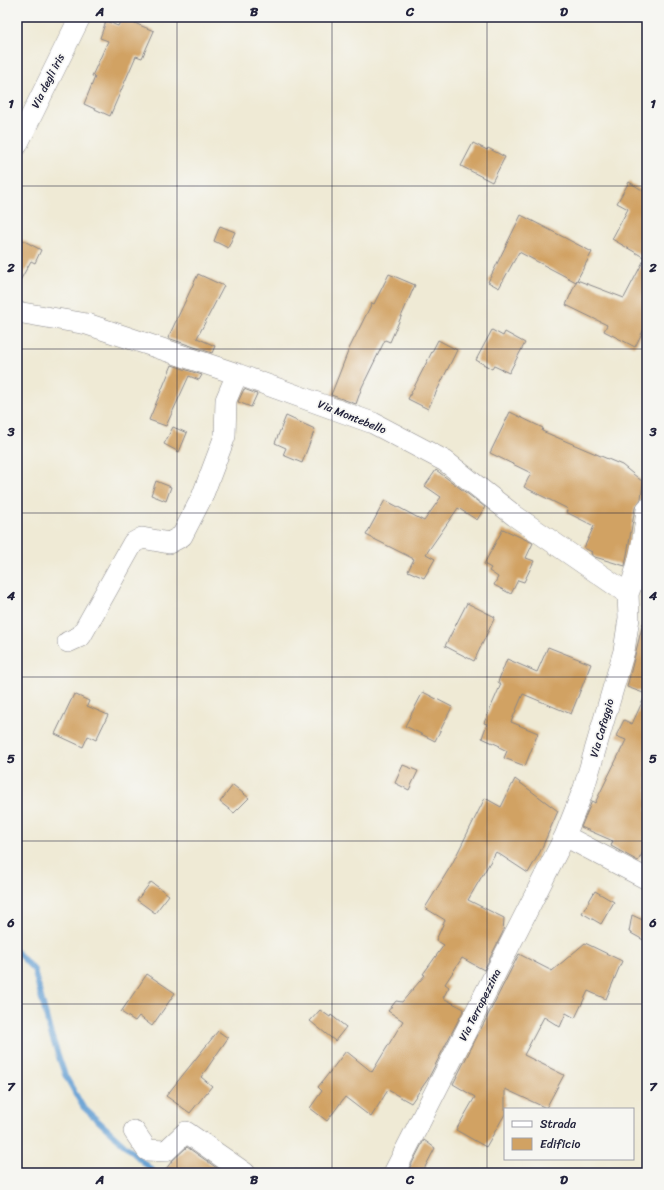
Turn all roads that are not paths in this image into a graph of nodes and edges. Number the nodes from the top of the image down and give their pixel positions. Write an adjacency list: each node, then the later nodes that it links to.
1 (80, 17): 2 (street, Via degli iris)
2 (17, 145)
3 (17, 312): 4 (street, Via Montebello)
4 (237, 374): 6 (street, Via Montebello); 7 (street)
5 (647, 509): 6 (street)
6 (628, 594): 8 (street, Via Cafaggio)
7 (68, 642)
8 (565, 836): 9 (street); 12 (street, Via Terrapezzina)
9 (647, 879)
10 (134, 1131): 11 (street)
11 (245, 1173)
12 (394, 1173)

